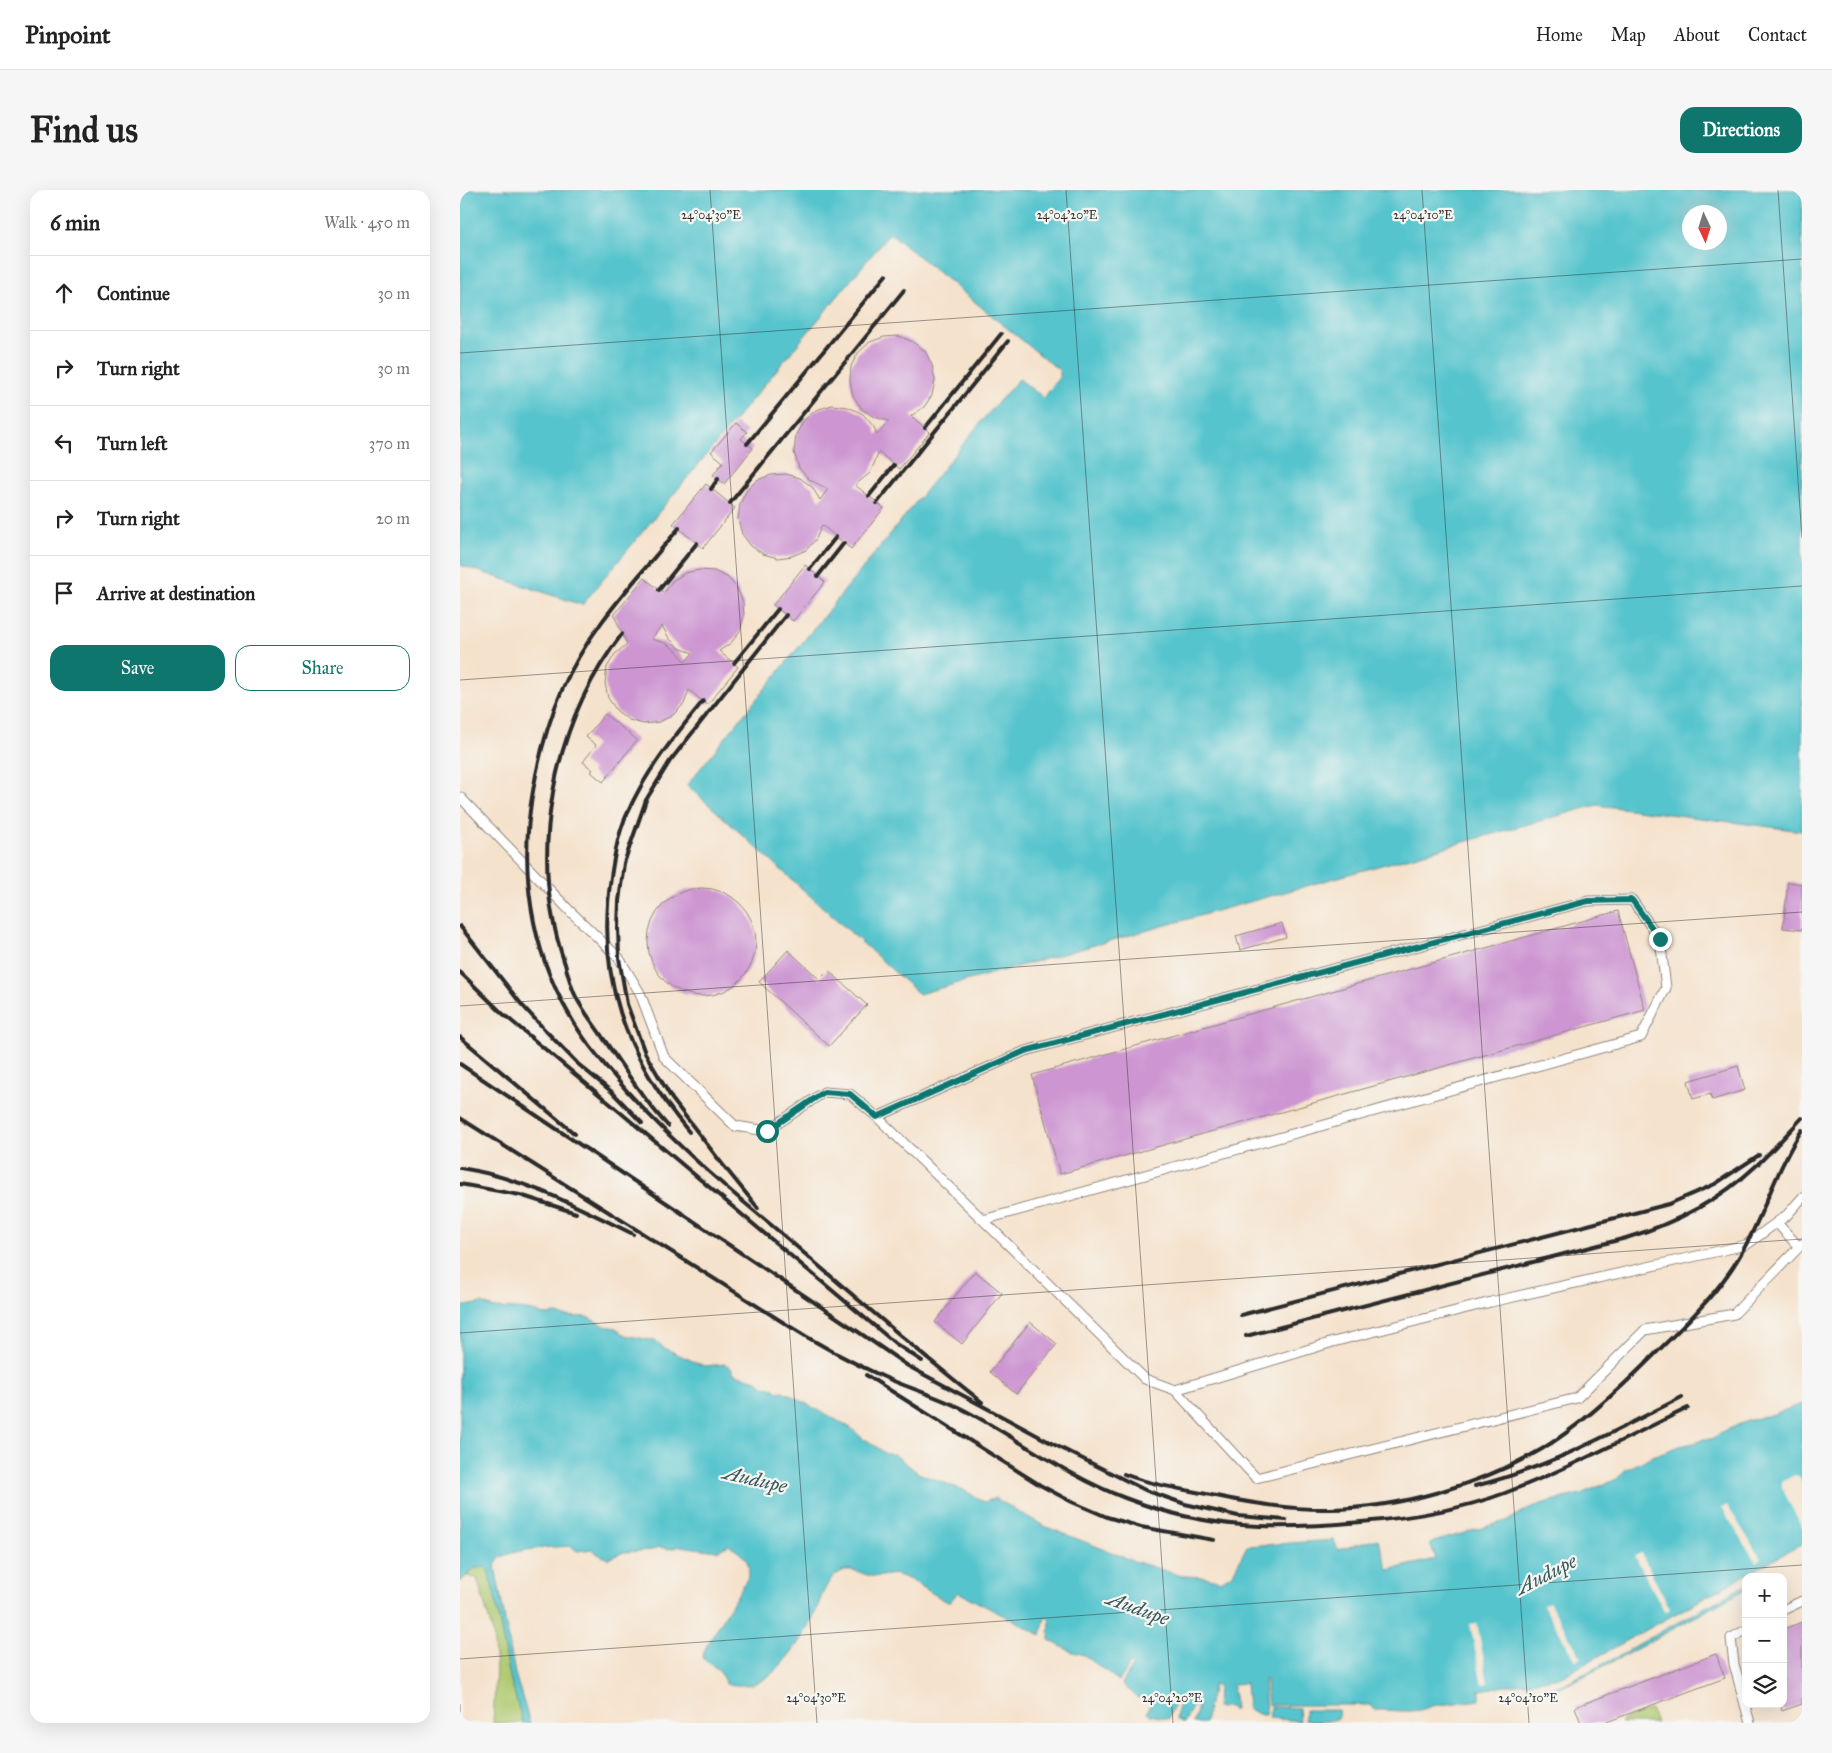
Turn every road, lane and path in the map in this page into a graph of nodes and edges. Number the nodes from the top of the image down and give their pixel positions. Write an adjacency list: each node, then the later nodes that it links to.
1 (460, 797): 2 (lane)
2 (877, 1117): 4 (lane); 4 (lane)
3 (1802, 1198): 5 (lane)
4 (984, 1220): 7 (lane)
5 (1777, 1223): 6 (lane); 7 (lane)
6 (1800, 1246): 7 (lane)
7 (1175, 1390)
8 (1802, 1602): 9 (lane)
9 (1787, 1608)
10 (1742, 1632): 11 (lane)
11 (1750, 1723)

